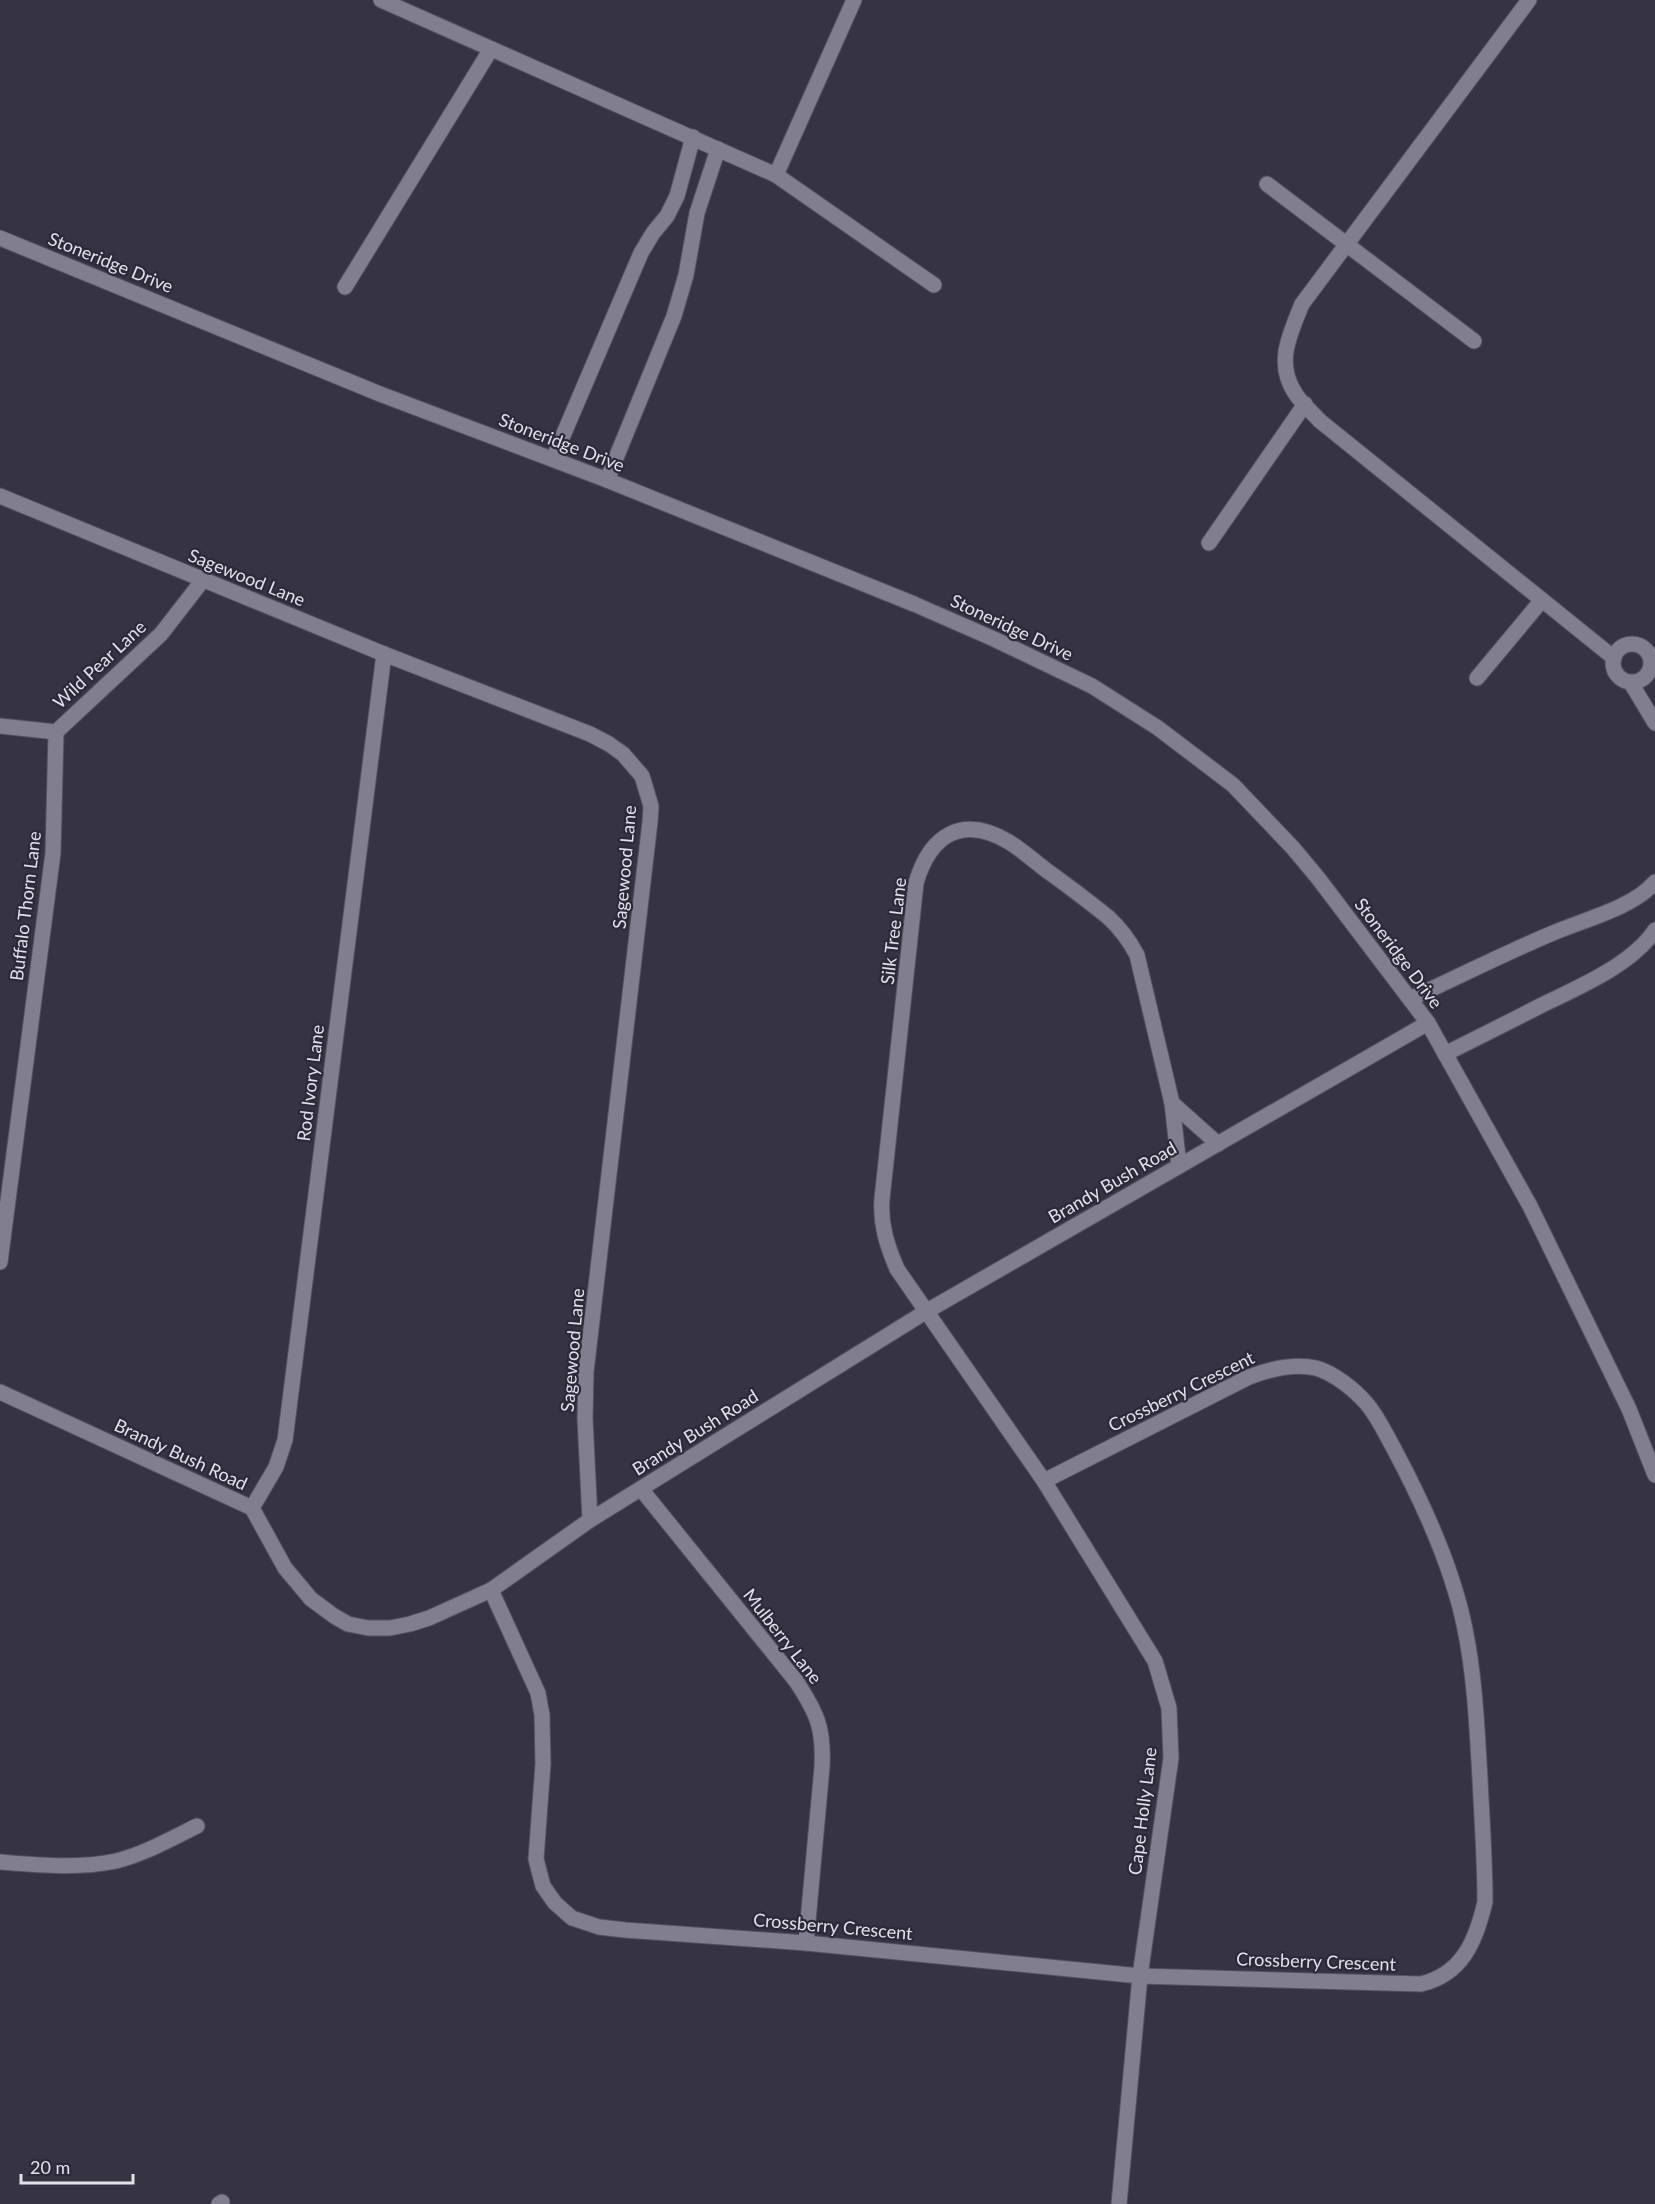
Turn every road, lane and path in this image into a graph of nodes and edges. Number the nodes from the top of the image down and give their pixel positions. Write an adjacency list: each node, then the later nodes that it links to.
1 (381, 0): 4 (street)
2 (854, 0): 7 (street)
3 (1529, 0): 10 (street)
4 (491, 49): 5 (street); 12 (street)
5 (693, 137): 6 (street); 15 (street)
6 (718, 149): 7 (street); 16 (street)
7 (776, 175): 11 (street)
8 (1266, 184): 10 (street)
9 (0, 238): 15 (street, Stoneridge Drive)
10 (1346, 245): 13 (street); 14 (street)
11 (934, 285)
12 (345, 286)
13 (1474, 341)
14 (1305, 404): 18 (street); 20 (street)
15 (553, 459): 16 (street, Stoneridge Drive)
16 (607, 480): 32 (street, Stoneridge Drive)
17 (0, 496): 19 (street, Sagewood Lane)
18 (1209, 543)
19 (203, 580): 22 (street, Sagewood Lane); 29 (street, Wild Pear Lane)
20 (1542, 600): 23 (street); 25 (street)
21 (1651, 651): 23 (street); 24 (street)
22 (384, 654): 44 (street, Rod Ivory Lane); 45 (street, Sagewood Lane)
23 (1614, 658): 26 (street)
24 (1653, 673): 26 (street)
25 (1477, 678)
26 (1631, 682): 27 (street)
27 (1655, 723)
28 (0, 726): 29 (street, Wild Pear Lane)
29 (56, 732): 38 (street, Buffalo Thorn Lane)
30 (1655, 882): 32 (street)
31 (1655, 930): 34 (street)
32 (1410, 999): 33 (street, Stoneridge Drive)
33 (1428, 1023): 34 (street, Stoneridge Drive); 36 (street, Brandy Bush Road)
34 (1445, 1054): 41 (street, Stoneridge Drive)
35 (1172, 1103): 36 (street); 37 (street, Silk Tree Lane); 39 (street, Silk Tree Lane)
36 (1218, 1144): 37 (street, Brandy Bush Road)
37 (1179, 1166): 39 (street, Brandy Bush Road)
38 (0, 1262)
39 (927, 1311): 42 (street, Cape Holly Lane); 43 (street, Brandy Bush Road)
40 (0, 1392): 44 (street, Brandy Bush Road)
41 (1655, 1474)
42 (1044, 1481): 50 (street, Cape Holly Lane); 50 (street, Crossberry Crescent)
43 (641, 1489): 45 (street, Brandy Bush Road); 49 (street, Mulberry Lane)
44 (252, 1508): 46 (street, Brandy Bush Road)
45 (590, 1521): 46 (street, Brandy Bush Road)
46 (491, 1590): 49 (street, Crossberry Crescent)
47 (197, 1826): 48 (street)
48 (0, 1862)
49 (806, 1943): 50 (street, Crossberry Crescent)
50 (1140, 1976): 51 (street, Cape Holly Lane)
51 (1119, 2204)

